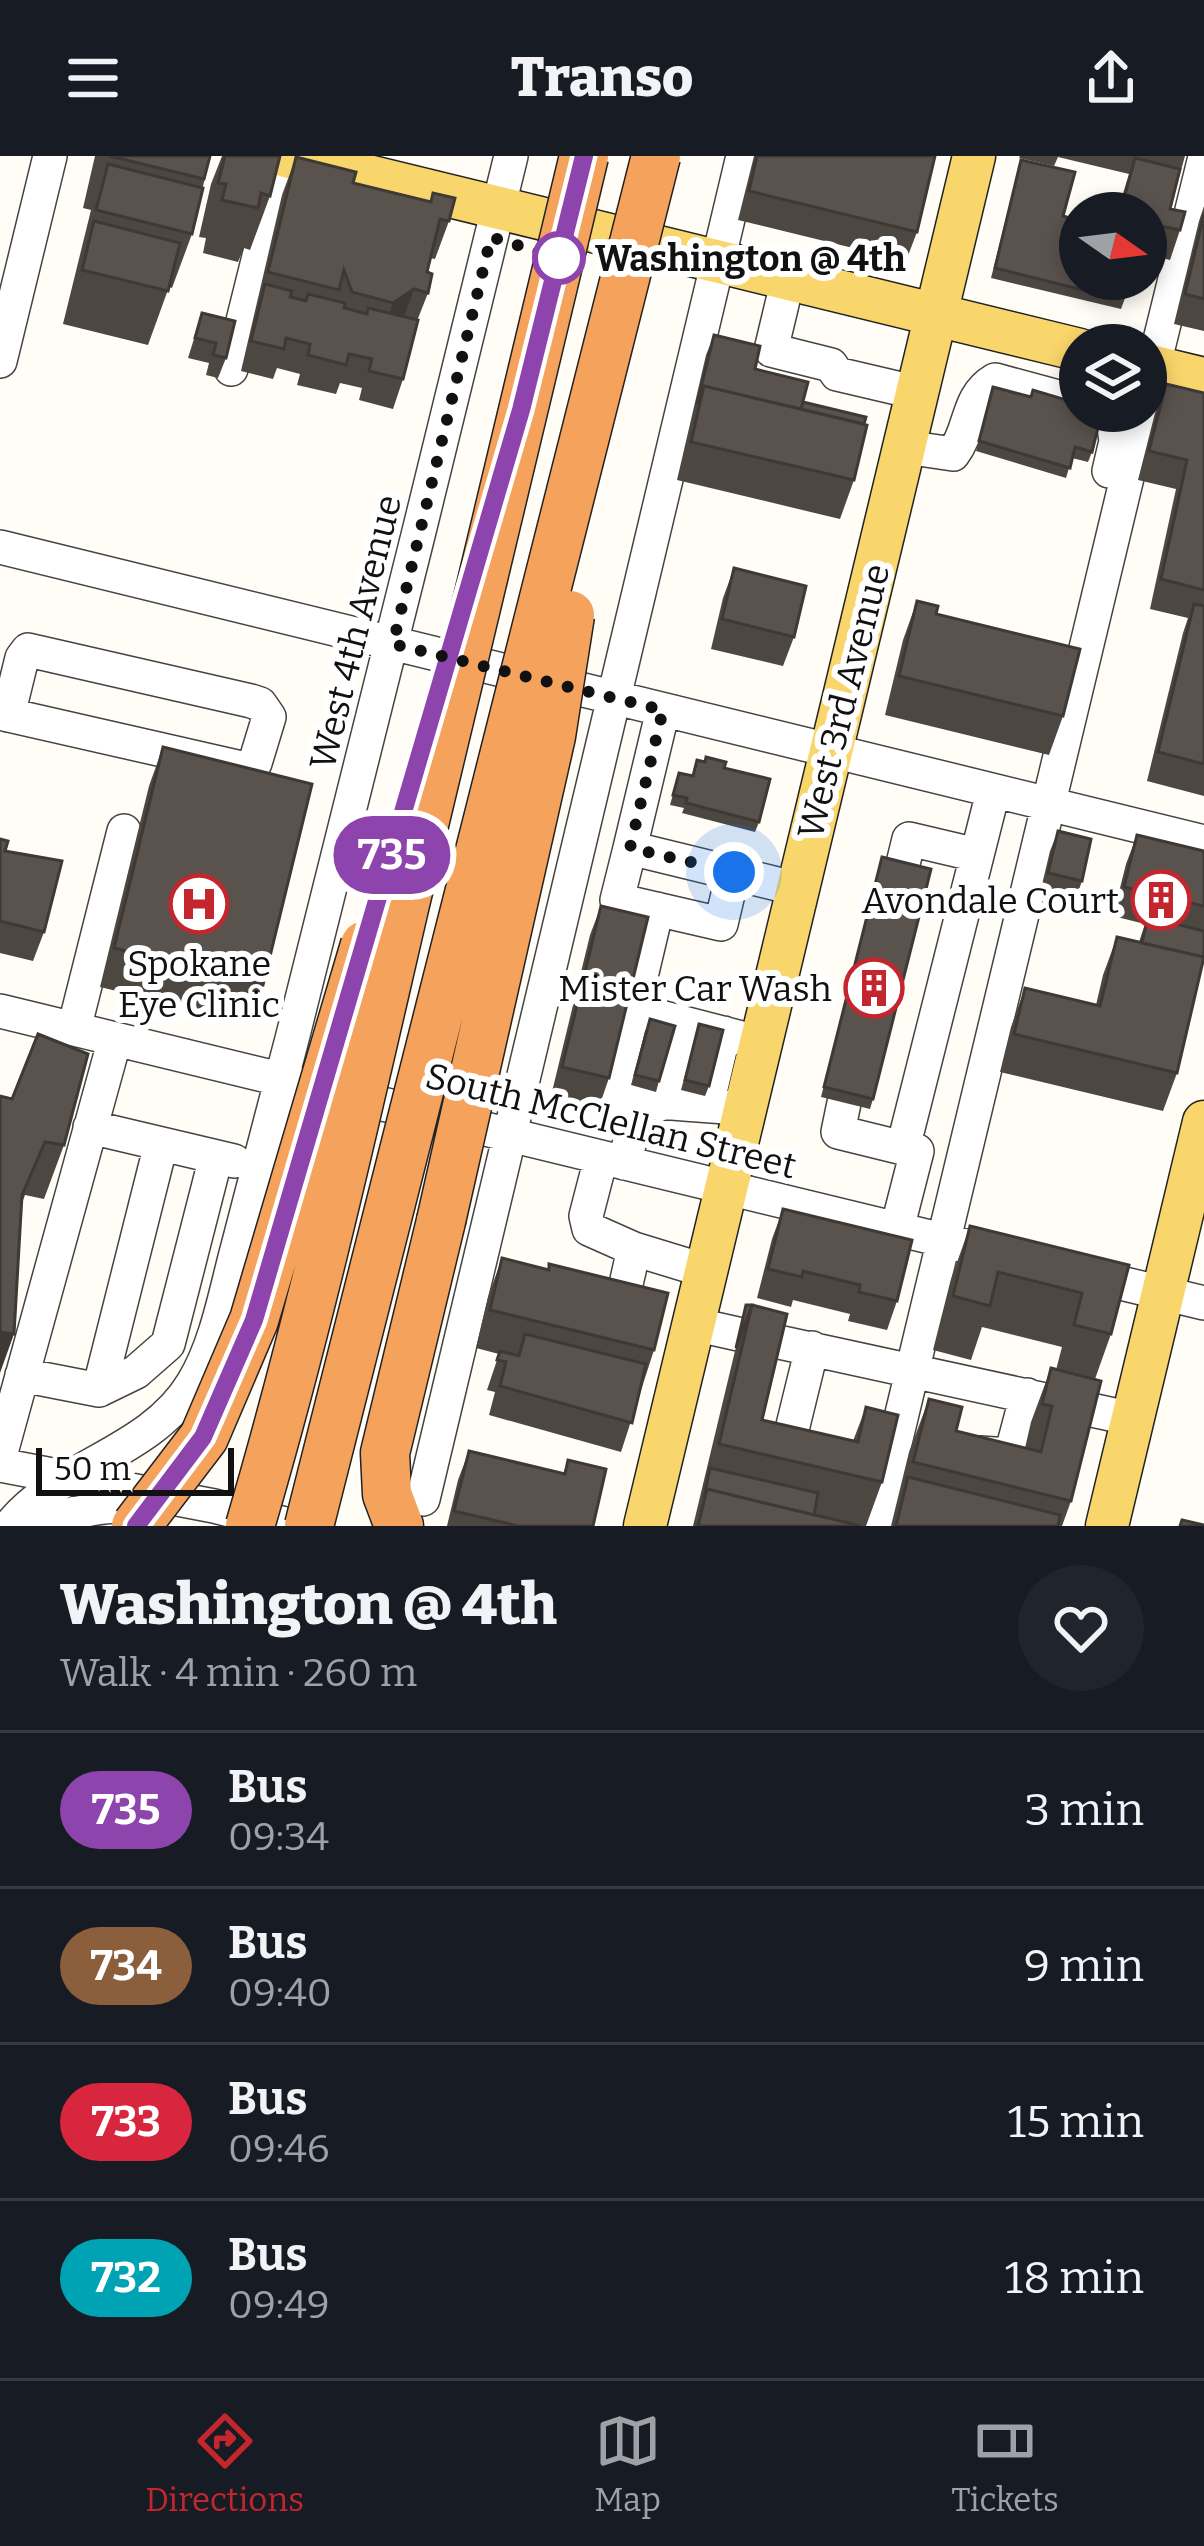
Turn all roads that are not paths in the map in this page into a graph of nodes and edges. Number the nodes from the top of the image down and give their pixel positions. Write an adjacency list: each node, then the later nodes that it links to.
1 (50, 156): 16 (street)
2 (285, 156): 9 (main road); 17 (street)
3 (511, 156): 9 (street, West 4th Avenue)
4 (584, 156): 22 (highway, bridge)
5 (656, 156): 13 (highway, bridge)
6 (743, 156): 10 (street)
7 (974, 156): 12 (main road, West 3rd Avenue)
8 (1203, 166): 14 (street)
9 (498, 208): 10 (main road); 28 (street, West 4th Avenue)
10 (719, 262): 11 (main road); 29 (street)
11 (788, 279): 12 (main road); 20 (street)
12 (936, 316): 15 (main road); 20 (main road, West 3rd Avenue)
13 (617, 317): 81 (highway, bridge); 87 (highway, bridge)
14 (1162, 324)
15 (1059, 345)
16 (0, 361)
17 (231, 369)
18 (1167, 378): 19 (main road)
19 (1204, 379)
20 (918, 393): 25 (main road, West 3rd Avenue)
21 (1059, 397): 25 (street)
22 (521, 410): 82 (highway, bridge); 85 (highway, bridge)
23 (1115, 432): 27 (street)
24 (1138, 432): 34 (street)
25 (904, 447): 32 (main road, West 3rd Avenue)
26 (0, 548): 28 (street)
27 (1081, 596)
28 (393, 644): 29 (street); 49 (street, West 4th Avenue)
29 (615, 699): 30 (street); 55 (street)
30 (663, 710): 32 (street); 37 (street)
31 (4, 714): 31 (street)
32 (831, 753): 33 (street); 41 (main road, West 3rd Avenue)
33 (993, 792): 34 (street); 38 (street)
34 (1049, 805): 36 (street); 63 (street)
35 (124, 830): 46 (street)
36 (1204, 842)
37 (630, 848): 39 (street); 42 (street)
38 (977, 855): 40 (street); 57 (street)
39 (734, 872): 41 (street); 42 (street)
40 (901, 872)
41 (798, 889): 47 (main road, West 3rd Avenue)
42 (658, 909): 43 (street)
43 (633, 1010): 45 (street); 51 (street)
44 (0, 1011): 46 (street, South McClellan Street)
45 (682, 1023): 47 (street); 51 (street)
46 (74, 1029): 48 (street, South McClellan Street)
47 (743, 1038): 52 (main road, West 3rd Avenue)
48 (115, 1039): 49 (street, South McClellan Street); 54 (street)
49 (282, 1081): 55 (street, South McClellan Street); 60 (street, West 4th Avenue)
50 (844, 1102): 57 (street)
51 (651, 1103): 52 (street); 59 (street)
52 (726, 1107): 61 (main road, West 3rd Avenue)
53 (1204, 1122): 67 (main road)
54 (90, 1127): 56 (street); 73 (street)
55 (510, 1136): 59 (street, South McClellan Street); 81 (street)
56 (161, 1144): 58 (street); 74 (street)
57 (903, 1148): 62 (street)
58 (215, 1157): 60 (street); 74 (street)
59 (612, 1161): 61 (street, South McClellan Street); 64 (street)
60 (259, 1167): 80 (street, West 4th Avenue)
61 (726, 1188): 62 (street, South McClellan Street); 65 (main road, West 3rd Avenue)
62 (897, 1229): 63 (street, South McClellan Street)
63 (942, 1240): 67 (street, South McClellan Street); 72 (street)
64 (634, 1249): 65 (street); 66 (street)
65 (706, 1271): 68 (main road, West 3rd Avenue)
66 (567, 1289)
67 (1184, 1298): 76 (main road)
68 (694, 1324): 69 (street); 88 (main road, West 3rd Avenue)
69 (738, 1334)
70 (774, 1341): 71 (street)
71 (812, 1348): 72 (street); 78 (street)
72 (912, 1369): 75 (street); 77 (street)
73 (22, 1376): 74 (street); 79 (street)
74 (99, 1390)
75 (1027, 1395): 76 (street); 77 (street)
76 (1133, 1419): 90 (main road)
77 (920, 1439): 89 (street)
78 (820, 1458)
79 (0, 1460): 80 (street)
80 (68, 1477): 82 (street); 83 (street, West 4th Avenue)
81 (411, 1513)
82 (232, 1516): 84 (street); 86 (street)
83 (10, 1526)
84 (47, 1526)
85 (136, 1526)
86 (292, 1526)
87 (309, 1526)
88 (645, 1526)
89 (875, 1526)
90 (1107, 1526)

